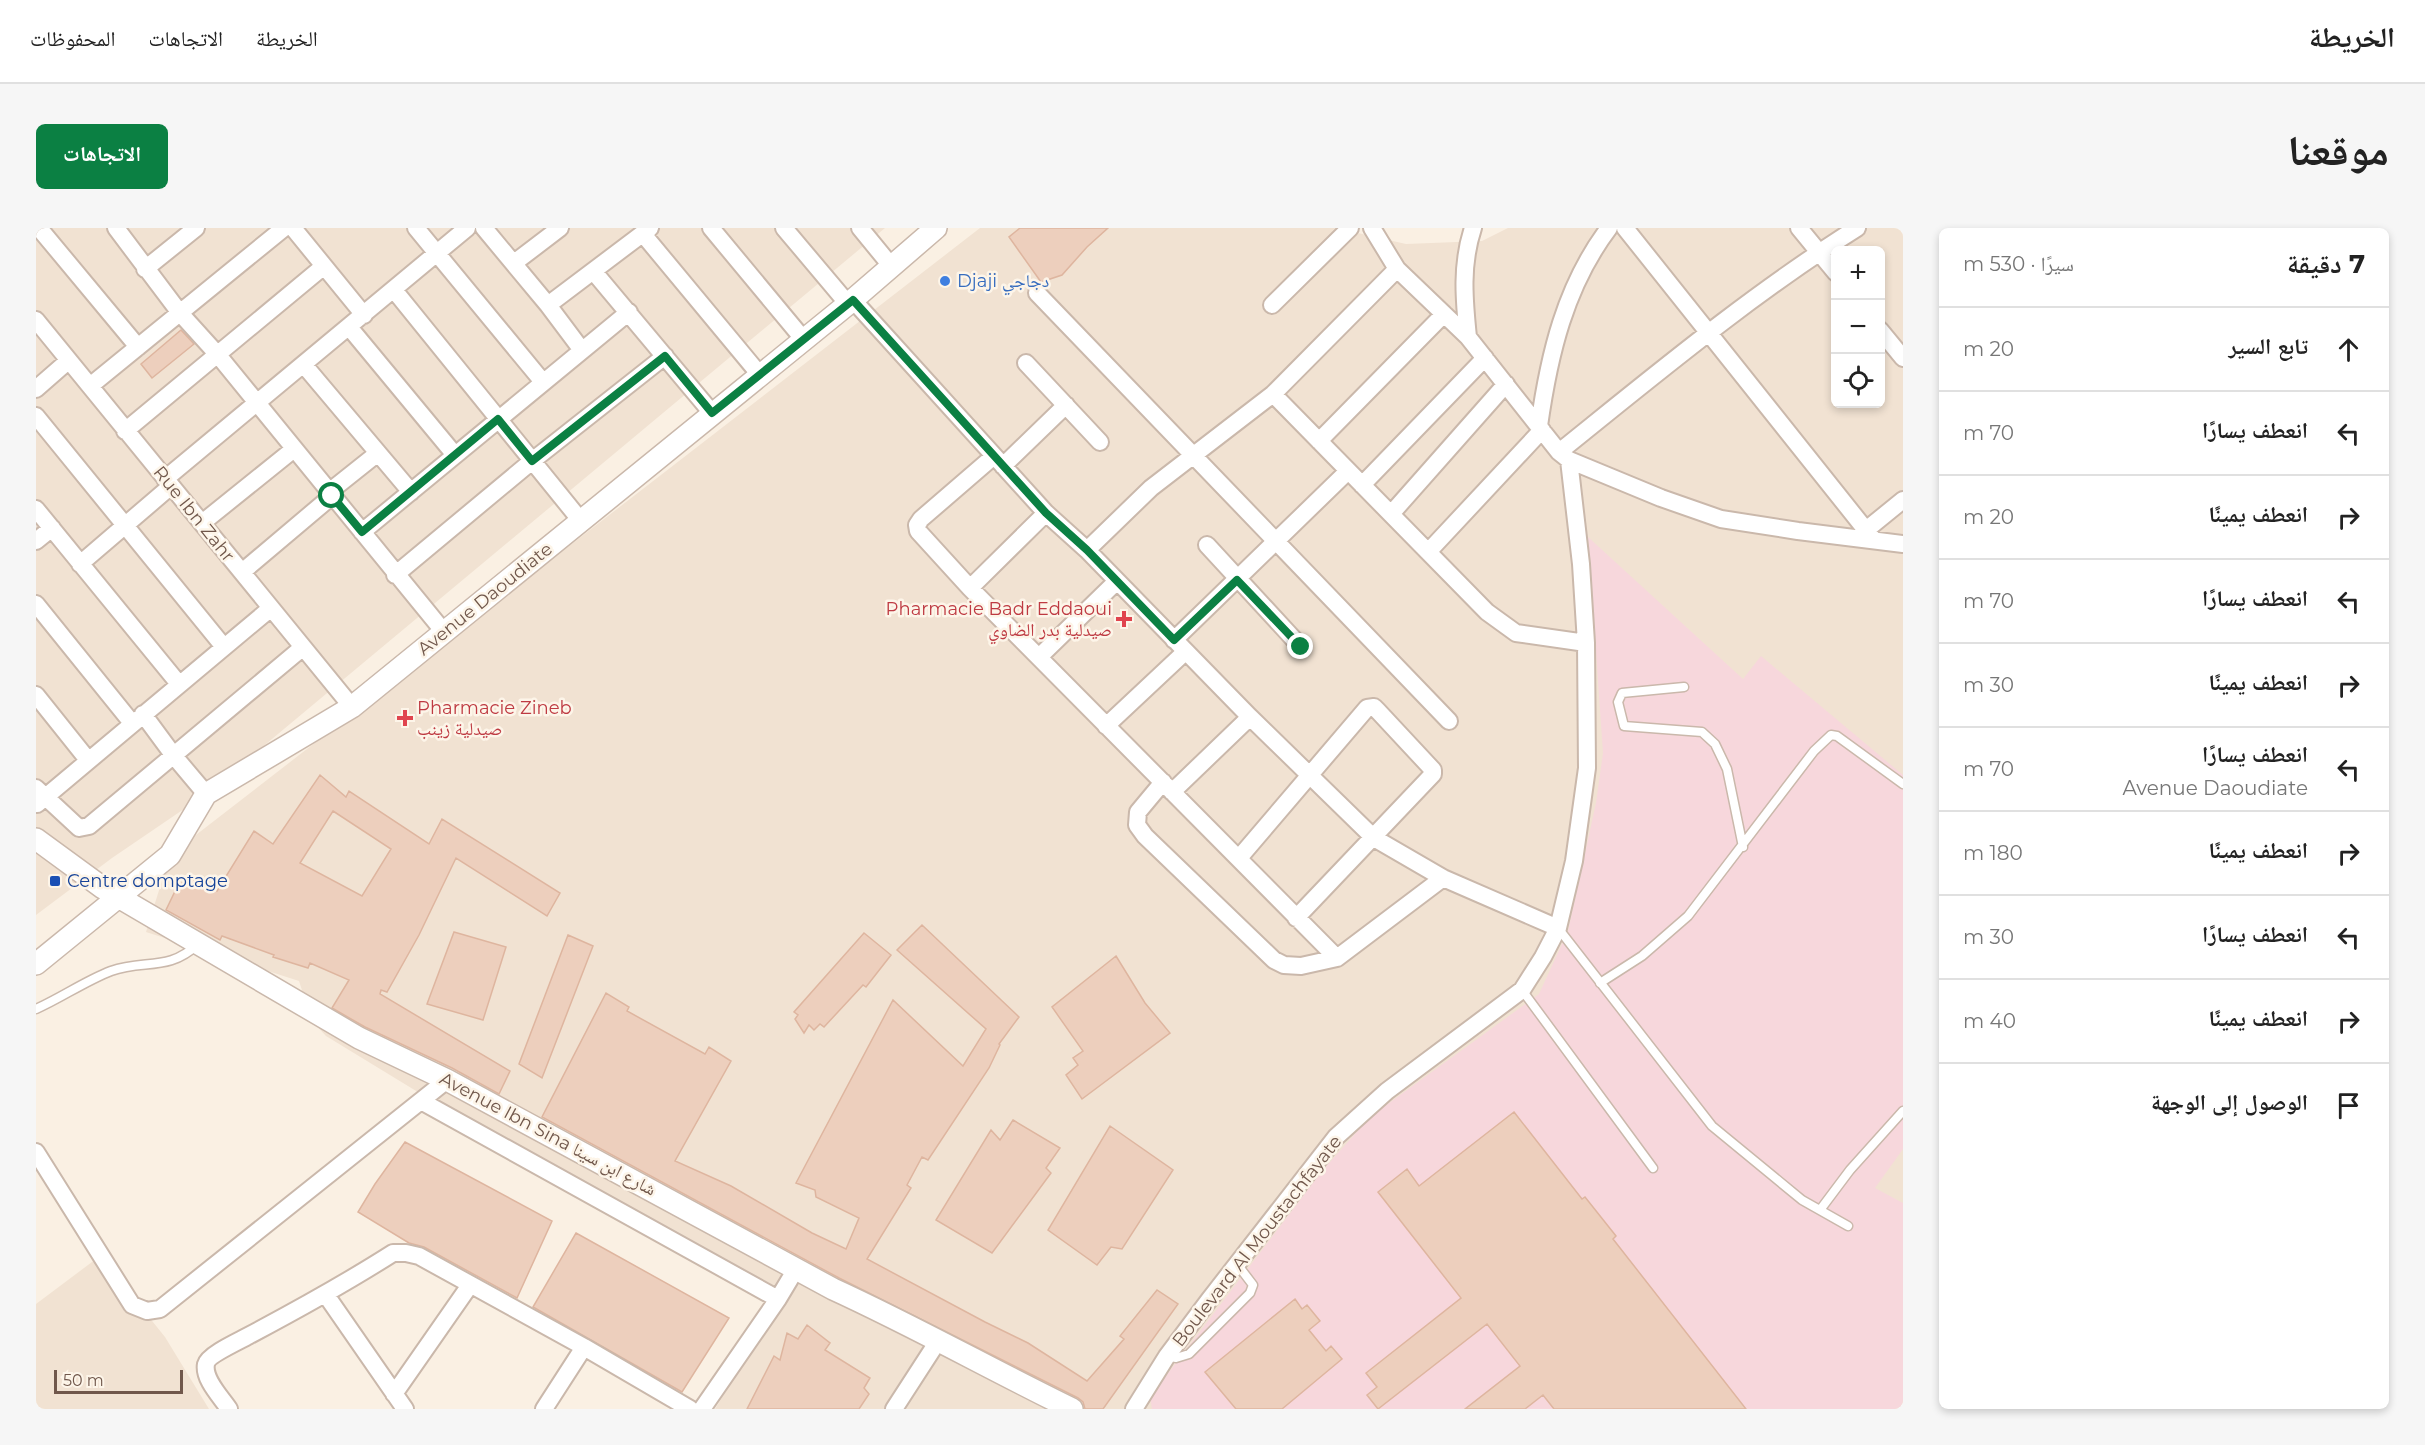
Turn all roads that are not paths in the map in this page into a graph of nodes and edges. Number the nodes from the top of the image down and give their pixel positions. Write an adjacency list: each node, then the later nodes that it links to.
1 (39, 228): 47 (street)
2 (116, 228): 29 (street)
3 (196, 228): 29 (street)
4 (284, 228): 22 (street)
5 (293, 228): 26 (street)
6 (416, 228): 24 (street)
7 (466, 228): 24 (street)
8 (484, 228): 25 (street)
9 (560, 228): 25 (street)
10 (711, 228): 46 (street)
11 (784, 228): 34 (street)
12 (860, 228): 27 (street)
13 (936, 228): 27 (street, Avenue Daoudiate)
14 (1350, 228): 36 (street)
15 (1372, 228): 30 (street)
16 (1473, 228): 45 (street)
17 (1609, 228): 67 (street)
18 (1625, 228): 43 (street)
19 (1798, 228): 23 (street)
20 (1857, 228): 23 (street)
21 (646, 231): 31 (street); 56 (street)
22 (266, 234): 38 (street)
23 (1819, 252): 28 (street); 43 (street)
24 (437, 254): 32 (street); 57 (street)
25 (514, 264): 35 (street)
26 (324, 266): 40 (street); 49 (street)
27 (892, 267): 34 (street, Avenue Daoudiate)
28 (1831, 267)
29 (145, 269): 38 (street)
30 (1397, 269): 39 (street); 61 (street)
31 (594, 272): 35 (street); 37 (street)
32 (394, 290): 40 (street); 66 (street)
33 (1037, 293): 74 (street)
34 (851, 302): 46 (street, Avenue Daoudiate); 77 (street)
35 (548, 305): 48 (street)
36 (1272, 305)
37 (629, 312): 48 (street); 50 (street)
38 (180, 313): 47 (street); 49 (street)
39 (1444, 314): 45 (street); 69 (street)
40 (364, 315): 42 (street)
41 (36, 320): 53 (street, Rue Ibn Zahr)
42 (349, 327): 55 (street); 73 (street)
43 (1708, 332): 75 (street); 92 (street)
44 (1885, 335): 52 (street)
45 (1468, 337): 51 (street)
46 (804, 340): 56 (street, Avenue Daoudiate)
47 (138, 347): 59 (street)
48 (581, 349): 57 (street)
49 (218, 355): 62 (street); 68 (street)
50 (665, 356): 64 (street); 76 (street)
51 (1485, 358): 58 (street); 80 (street)
52 (1903, 358)
53 (68, 362): 59 (street, Rue Ibn Zahr); 60 (street)
54 (1026, 363): 63 (street)
55 (304, 365): 62 (street); 72 (street)
56 (760, 375): 64 (street, Avenue Daoudiate)
57 (543, 382): 66 (street)
58 (1506, 384): 67 (street); 86 (street)
59 (90, 386): 68 (street, Rue Ibn Zahr)
60 (36, 389)
61 (1273, 394): 69 (street); 74 (street)
62 (257, 404): 71 (street); 79 (street)
63 (1066, 405): 70 (street); 77 (street)
64 (712, 413): 87 (street, Avenue Daoudiate)
65 (36, 416): 89 (street)
66 (498, 419): 73 (street); 76 (street)
67 (1541, 428): 75 (street); 98 (street)
68 (125, 431): 79 (street, Rue Ibn Zahr)
69 (1319, 441): 78 (street)
70 (1100, 442)
71 (294, 449): 82 (street); 88 (street)
72 (378, 453): 81 (street); 82 (street)
73 (455, 455): 81 (street)
74 (1194, 455): 94 (street); 97 (street)
75 (1564, 455): 92 (street); 108 (street, Boulevard Al Moustachfayate)
76 (532, 461): 87 (street); 101 (street)
77 (998, 461): 85 (street); 104 (street)
78 (1348, 471): 80 (street); 94 (street)
79 (168, 482): 88 (street, Rue Ibn Zahr); 89 (street)
80 (1362, 485): 86 (street)
81 (411, 492): 91 (street)
82 (331, 494): 91 (street); 100 (street)
83 (1903, 500): 92 (street)
84 (36, 509): 90 (street)
85 (1046, 513): 97 (street); 104 (street)
86 (1390, 514): 98 (street)
87 (581, 521): 107 (street, Avenue Daoudiate)
88 (202, 523): 100 (street, Rue Ibn Zahr)
89 (125, 525): 99 (street); 110 (street)
90 (52, 528): 93 (street); 99 (street)
91 (362, 532): 101 (street)
92 (1870, 534): 95 (street)
93 (36, 541)
94 (1275, 542): 102 (street); 120 (street)
95 (1903, 544)
96 (1208, 545): 102 (street)
97 (1087, 550): 103 (street)
98 (1428, 552): 108 (street)
99 (80, 564): 114 (street)
100 (242, 572): 106 (street, Rue Ibn Zahr)
101 (395, 575): 107 (street)
102 (1237, 580): 109 (street); 111 (street)
103 (1117, 581): 109 (street); 113 (street)
104 (970, 588): 113 (street)
105 (36, 604): 119 (street)
106 (271, 608): 110 (street); 112 (street, Rue Ibn Zahr)
107 (444, 632): 117 (street, Avenue Daoudiate)
108 (1586, 643): 136 (street, Boulevard Al Moustachfayate)
109 (1179, 646): 118 (street); 121 (street)
110 (224, 647): 114 (street)
111 (1301, 647)
112 (302, 648): 117 (street, Rue Ibn Zahr); 122 (street)
113 (1039, 657): 121 (street)
114 (179, 684): 119 (street)
115 (1684, 687): 131 (lane)
116 (36, 696): 123 (street)
117 (352, 707): 127 (street, Avenue Daoudiate)
118 (1250, 717): 124 (street); 126 (street)
119 (137, 719): 122 (street); 123 (street)
120 (1449, 721)
121 (1106, 726): 126 (street)
122 (174, 756): 127 (street); 128 (street)
123 (88, 760): 128 (street)
124 (1308, 776): 129 (street); 129 (street); 132 (street)
125 (1903, 784): 131 (lane)
126 (1167, 787): 132 (street); 138 (street)
127 (206, 794): 134 (street, Avenue Daoudiate)
128 (38, 796)
129 (1374, 838): 133 (street); 135 (street)
130 (36, 839): 134 (street, Avenue Ibn Sina شارع ابن سينا)
131 (1743, 847): 140 (lane)
132 (1239, 858): 135 (street)
133 (1443, 878): 136 (street); 138 (street)
134 (119, 897): 137 (street, Avenue Ibn Sina شارع ابن سينا); 139 (street, Avenue Daoudiate)
135 (1296, 918): 138 (street)
136 (1558, 928): 140 (lane); 141 (street, Boulevard Al Moustachfayate)
137 (198, 944): 142 (lane); 143 (street, Avenue Ibn Sina شارع ابن سينا)
138 (1337, 958)
139 (36, 964)
140 (1600, 983): 148 (lane)
141 (1522, 990): 147 (lane); 150 (street, Boulevard Al Moustachfayate)
142 (36, 1009)
143 (447, 1080): 144 (street); 151 (street, Avenue Ibn Sina شارع ابن سينا)
144 (421, 1101): 146 (street); 154 (street)
145 (1903, 1111): 148 (lane)
146 (36, 1152)
147 (1653, 1168)
148 (1820, 1210): 149 (lane)
149 (1848, 1226)
150 (1237, 1264): 157 (street, Boulevard Al Moustachfayate); 157 (lane)
151 (796, 1269): 154 (street); 155 (street, Avenue Ibn Sina شارع ابن سينا)
152 (470, 1285): 153 (street); 156 (street); 158 (street)
153 (326, 1295): 158 (street); 159 (street)
154 (778, 1299): 163 (street)
155 (938, 1341): 164 (street); 165 (street, Avenue Ibn Sina شارع ابن سينا)
156 (584, 1347): 161 (street); 162 (street)
157 (1167, 1356): 166 (street, Boulevard Al Moustachfayate)
158 (394, 1394): 160 (street)
159 (229, 1409)
160 (405, 1409)
161 (544, 1409)
162 (690, 1409)
163 (702, 1409)
164 (894, 1409)
165 (1072, 1409)
166 (1134, 1409)

